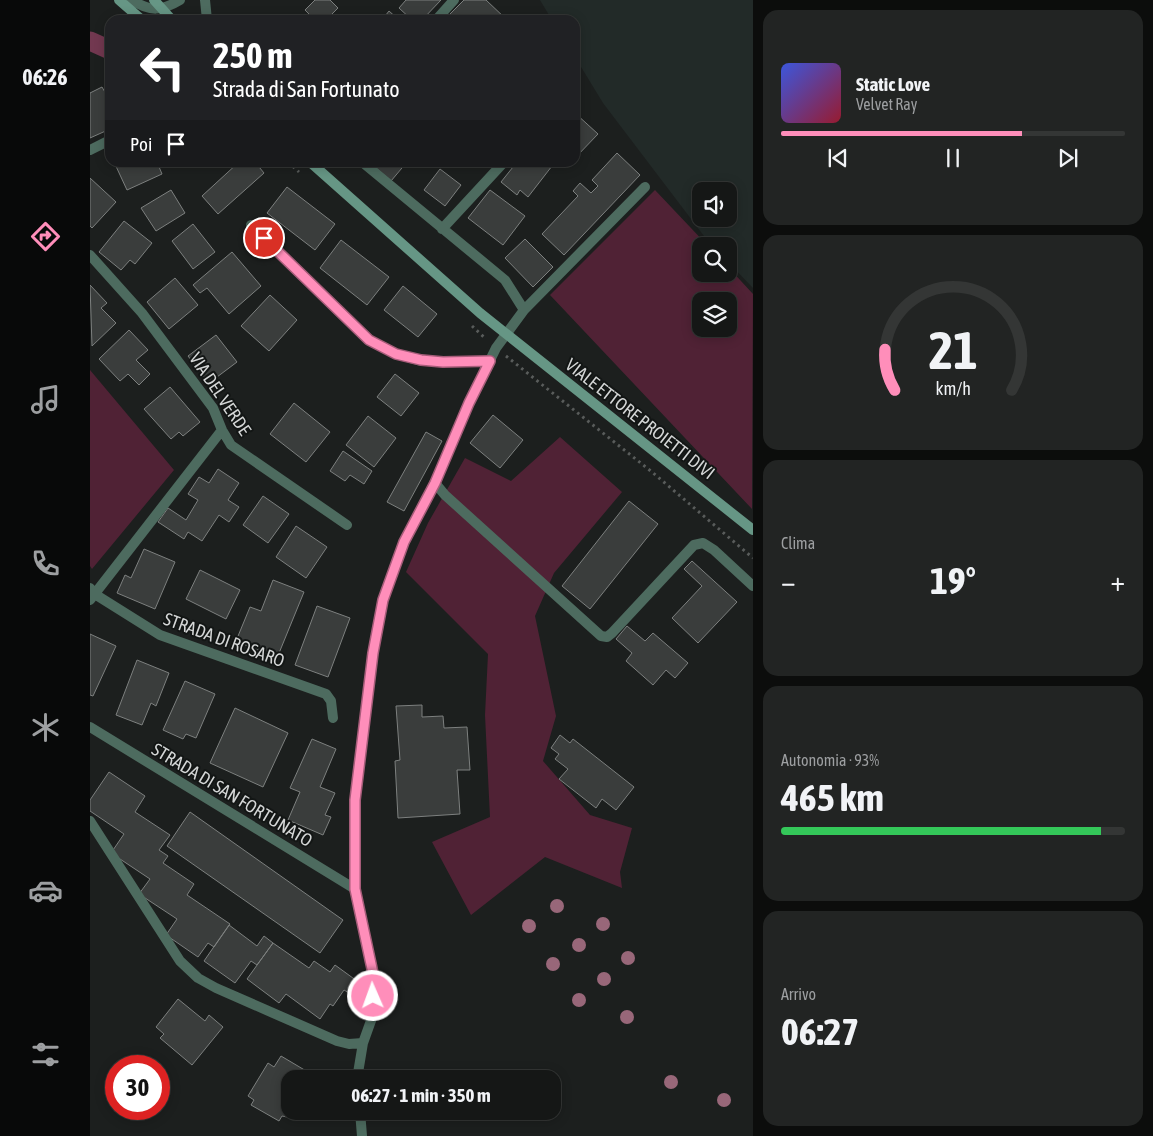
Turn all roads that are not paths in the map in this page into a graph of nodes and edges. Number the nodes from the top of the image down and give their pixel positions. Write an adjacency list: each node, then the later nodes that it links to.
1 (119, 0): 8 (main road)
2 (132, 0): 7 (street)
3 (154, 0): 7 (main road)
4 (180, 0): 7 (street)
5 (205, 0): 10 (street)
6 (454, 0): 11 (street)
7 (161, 8): 9 (main road)
8 (136, 15)
9 (167, 15)
10 (206, 15)
11 (440, 15)
12 (105, 142): 13 (street)
13 (90, 150)
14 (316, 167): 22 (main road, VIALE ETTORE PROIETTI DIVI)
15 (368, 167): 19 (street)
16 (499, 167): 19 (street)
17 (645, 187): 21 (street)
18 (251, 225): 23 (street)
19 (442, 229): 21 (street)
20 (90, 255): 24 (street, VIA DEL VERDE)
21 (524, 310): 22 (street)
22 (506, 334): 23 (street); 27 (main road, VIALE ETTORE PROIETTI DIVI)
23 (490, 361): 25 (street)
24 (222, 430): 26 (street, VIA DEL VERDE); 29 (street, STRADA DI ROSARO)
25 (435, 483): 28 (street); 34 (street)
26 (347, 525)
27 (753, 530)
28 (753, 586)
29 (91, 594): 30 (street, STRADA DI ROSARO)
30 (333, 718)
31 (90, 727): 32 (street)
32 (95, 735): 34 (street, STRADA DI SAN FORTUNATO)
33 (90, 821): 35 (street)
34 (355, 889): 35 (street)
35 (363, 1043): 36 (street)
36 (358, 1070)
37 (361, 1120): 38 (street)
38 (362, 1136)

